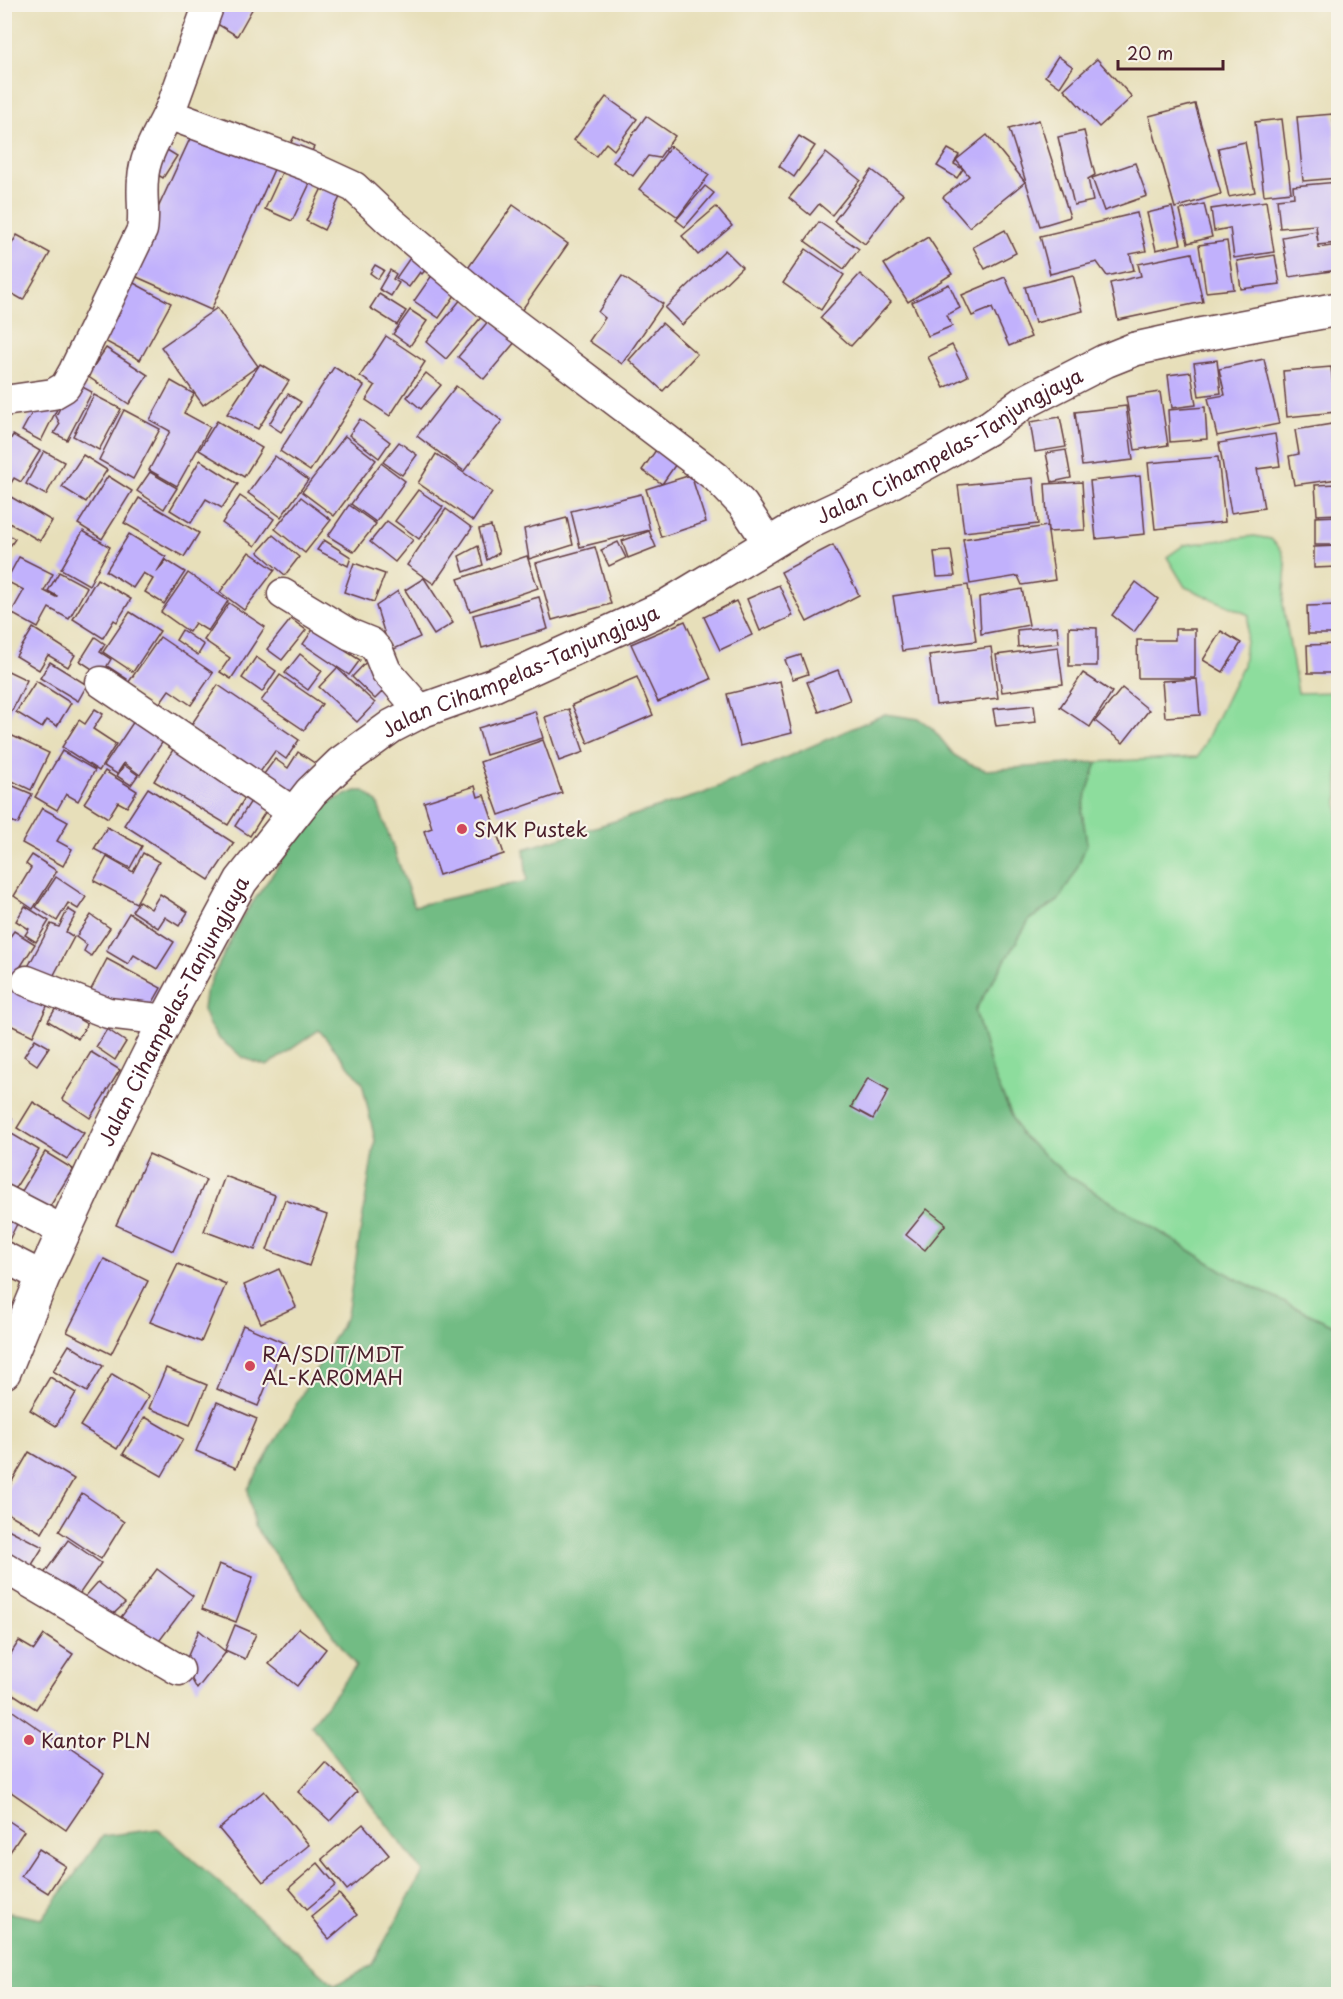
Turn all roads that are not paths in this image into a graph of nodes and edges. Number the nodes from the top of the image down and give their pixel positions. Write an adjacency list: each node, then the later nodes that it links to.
1 (208, 4): 2 (street)
2 (170, 110): 4 (street); 5 (street)
3 (1338, 309): 5 (main road, Jalan Cihampelas-Tanjungjaya)
4 (4, 401)
5 (769, 544): 8 (main road, Jalan Cihampelas-Tanjungjaya)
6 (283, 594): 8 (street)
7 (101, 682): 9 (street)
8 (421, 711): 9 (main road, Jalan Cihampelas-Tanjungjaya)
9 (294, 813): 11 (main road, Jalan Cihampelas-Tanjungjaya)
10 (27, 981): 11 (street)
11 (166, 1020): 13 (main road, Jalan Cihampelas-Tanjungjaya)
12 (4, 1200): 13 (street)
13 (64, 1231): 15 (main road, Jalan Cihampelas-Tanjungjaya)
14 (4, 1257): 15 (street)
15 (43, 1277): 16 (main road, Jalan Cihampelas-Tanjungjaya)
16 (4, 1372)
17 (4, 1567): 18 (street)
18 (179, 1670)

